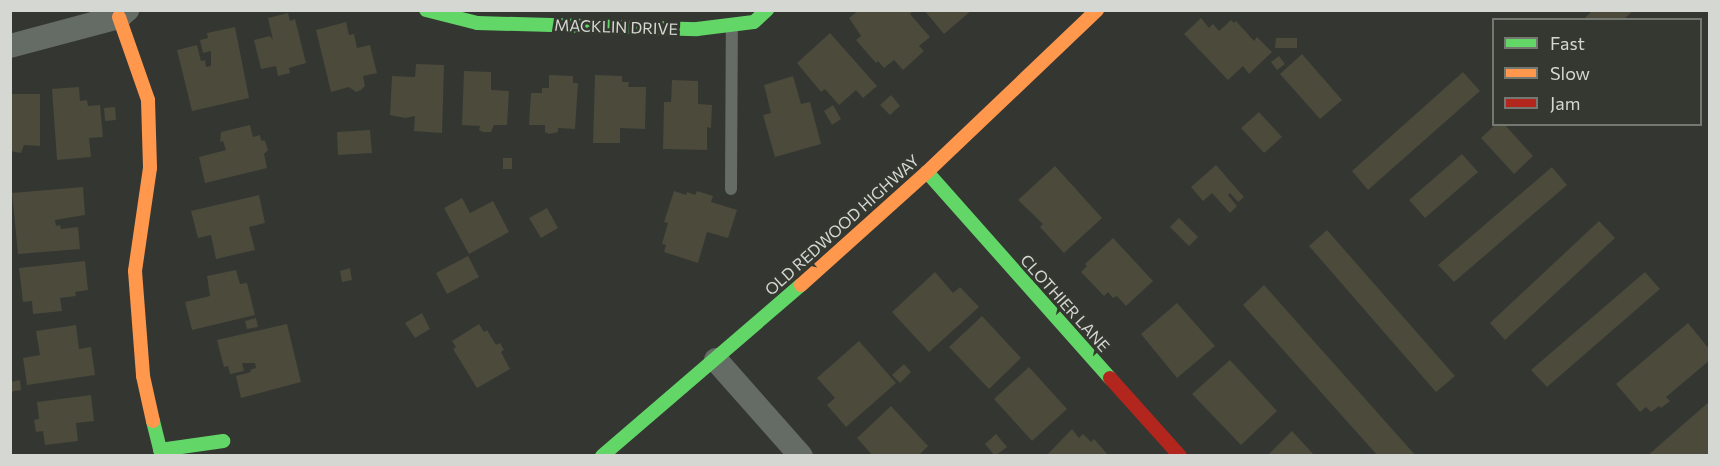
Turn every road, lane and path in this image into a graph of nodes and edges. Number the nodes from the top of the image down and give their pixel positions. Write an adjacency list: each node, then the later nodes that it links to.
1 (426, 10): 5 (street, MACKLIN DRIVE)
2 (767, 10): 5 (street, MACKLIN DRIVE)
3 (1097, 10): 7 (street, OLD REDWOOD HIGHWAY)
4 (123, 14): 6 (street); 10 (street)
5 (732, 24): 8 (lane)
6 (10, 46)
7 (927, 172): 9 (street, OLD REDWOOD HIGHWAY); 13 (street, CLOTHIER LANE)
8 (731, 189)
9 (716, 360): 11 (street, OLD REDWOOD HIGHWAY); 12 (street)
10 (223, 441)
11 (602, 456)
12 (801, 456)
13 (1180, 456)

